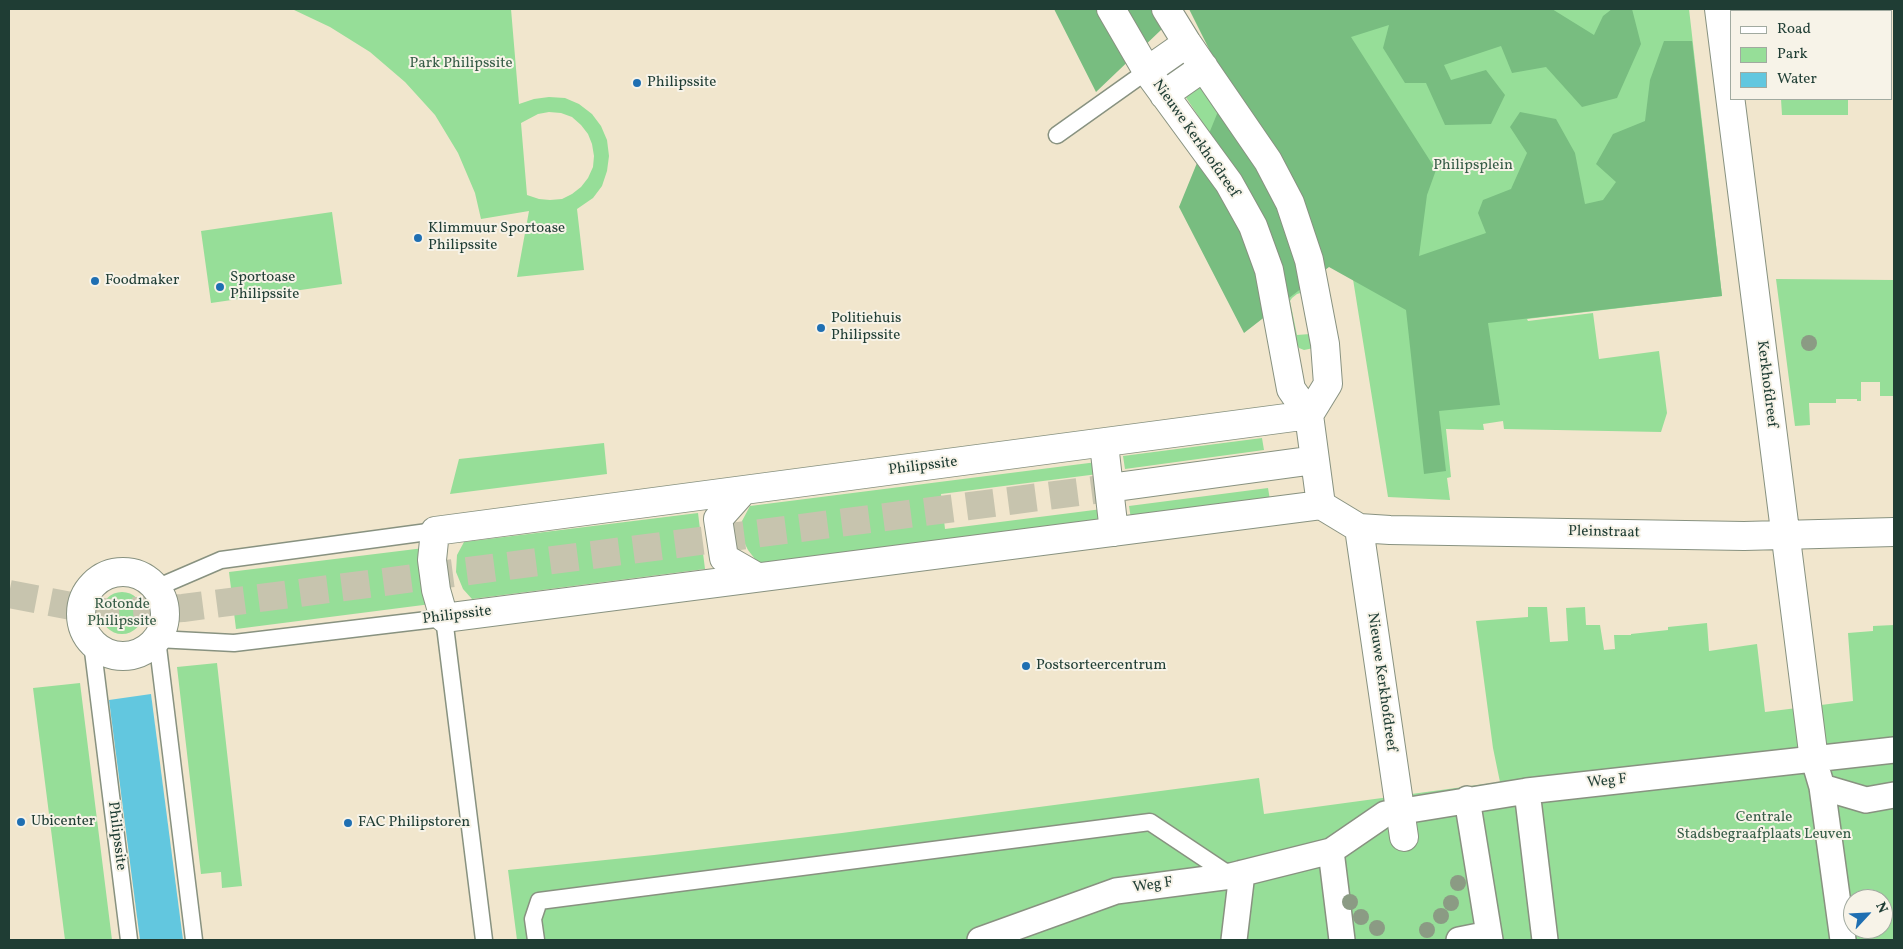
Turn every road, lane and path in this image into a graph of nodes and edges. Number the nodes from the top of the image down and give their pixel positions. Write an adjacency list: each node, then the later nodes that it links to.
1 (1111, 9): 6 (street, Nieuwe Kerkhofdreef)
2 (1166, 9): 4 (street)
3 (1719, 9): 8 (street, Kerkhofdreef)
4 (1187, 43): 5 (street); 6 (street)
5 (1204, 67): 7 (street); 11 (street)
6 (1148, 71): 7 (street, Nieuwe Kerkhofdreef); 10 (lane)
7 (1164, 95): 11 (street, Nieuwe Kerkhofdreef)
8 (1730, 95)
9 (1731, 100): 21 (street, Kerkhofdreef)
10 (1057, 135)
11 (1309, 415): 12 (street, Philipssite); 13 (street, Nieuwe Kerkhofdreef)
12 (1104, 444): 14 (street); 15 (street, Philipssite)
13 (1315, 460): 14 (street); 16 (street, Nieuwe Kerkhofdreef)
14 (1108, 488): 19 (street)
15 (743, 491): 18 (street, Philipssite); 22 (street)
16 (1321, 505): 17 (street, Pleinstraat); 19 (street, Philipssite)
17 (1359, 528): 21 (street, Pleinstraat); 33 (street, Nieuwe Kerkhofdreef)
18 (434, 532): 23 (lane, Philipssite); 24 (street)
19 (1114, 532): 22 (street, Philipssite)
20 (1894, 532): 21 (street, Pleinstraat)
21 (1786, 535): 28 (street, Kerkhofdreef)
22 (757, 578): 24 (street, Philipssite)
23 (156, 588): 25 (street); 26 (street, Philipssite)
24 (444, 618): 25 (lane, Philipssite); 39 (lane)
25 (157, 639): 26 (street); 38 (lane)
26 (92, 643): 37 (lane, Philipssite)
27 (1894, 750): 28 (street, Weg F)
28 (1814, 760): 29 (street); 30 (street, Weg F)
29 (1822, 787): 31 (street); 46 (street)
30 (1527, 791): 32 (street, Weg F); 45 (street)
31 (1894, 795)
32 (1467, 799): 33 (street, Weg F); 36 (street)
33 (1402, 824): 34 (street, Weg F)
34 (1331, 851): 35 (street, Weg F); 43 (street)
35 (1237, 874): 40 (lane); 41 (street, Weg F); 42 (street)
36 (1489, 937): 44 (street)
37 (129, 940)
38 (194, 940)
39 (484, 940)
40 (536, 940)
41 (980, 940)
42 (1234, 940)
43 (1342, 940)
44 (1459, 940)
45 (1546, 940)
46 (1842, 940)

